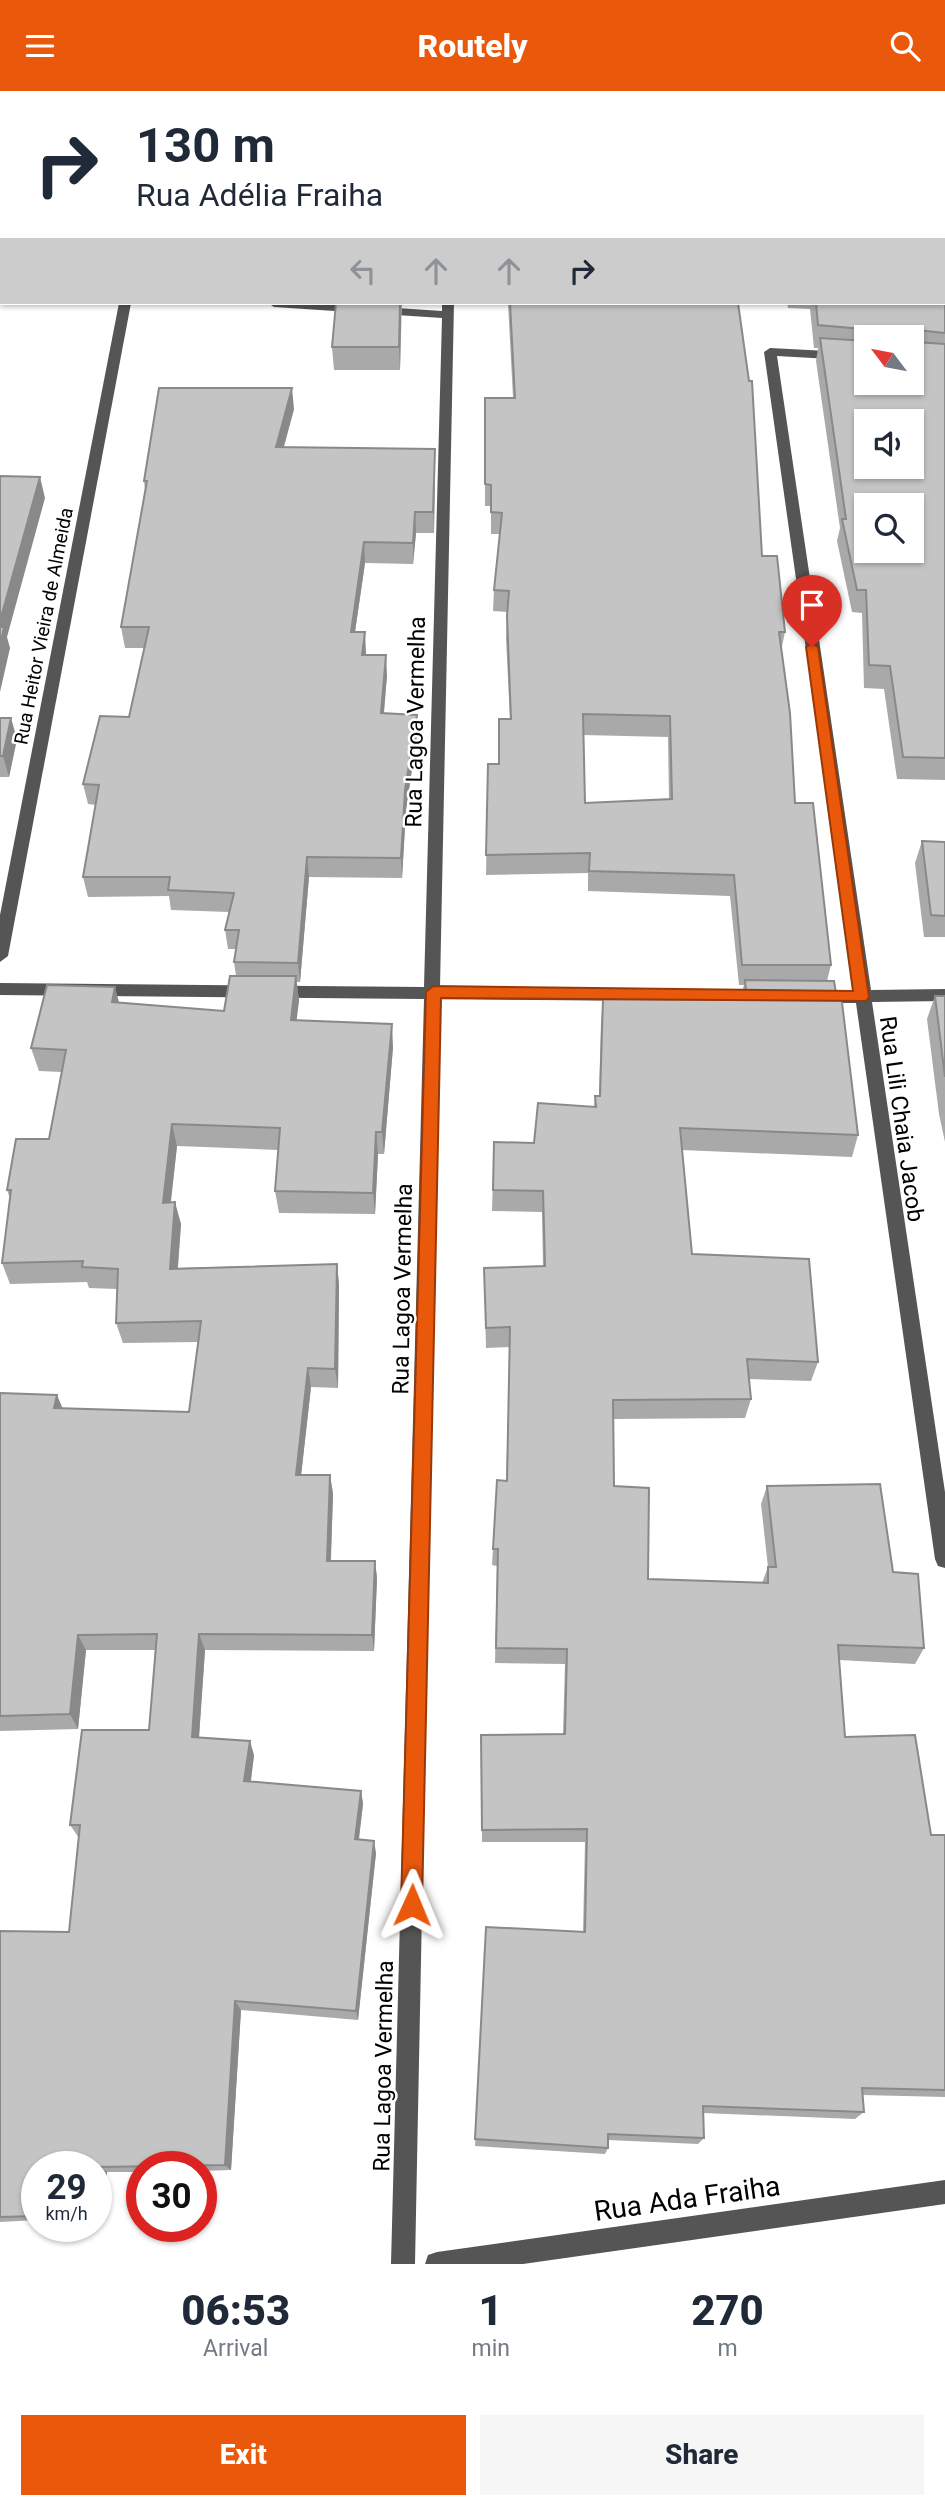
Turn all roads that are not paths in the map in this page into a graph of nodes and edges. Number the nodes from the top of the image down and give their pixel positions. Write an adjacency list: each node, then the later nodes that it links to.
1 (125, 305): 5 (street, Rua Heitor Vieira de Almeida)
2 (332, 305): 3 (street)
3 (448, 309): 7 (street, Rua Lagoa Vermelha)
4 (854, 356): 11 (street, Rua Lili Chaia Jacob)
5 (0, 956)
6 (0, 989): 7 (street)
7 (433, 992): 9 (street); 14 (street, Rua Lagoa Vermelha)
8 (945, 995): 11 (street)
9 (778, 996)
10 (806, 996): 11 (street)
11 (861, 997): 12 (street, Rua Lili Chaia Jacob)
12 (945, 1559)
13 (945, 2192): 15 (street, Rua Ada Fraiha)
14 (403, 2264)
15 (438, 2264)

